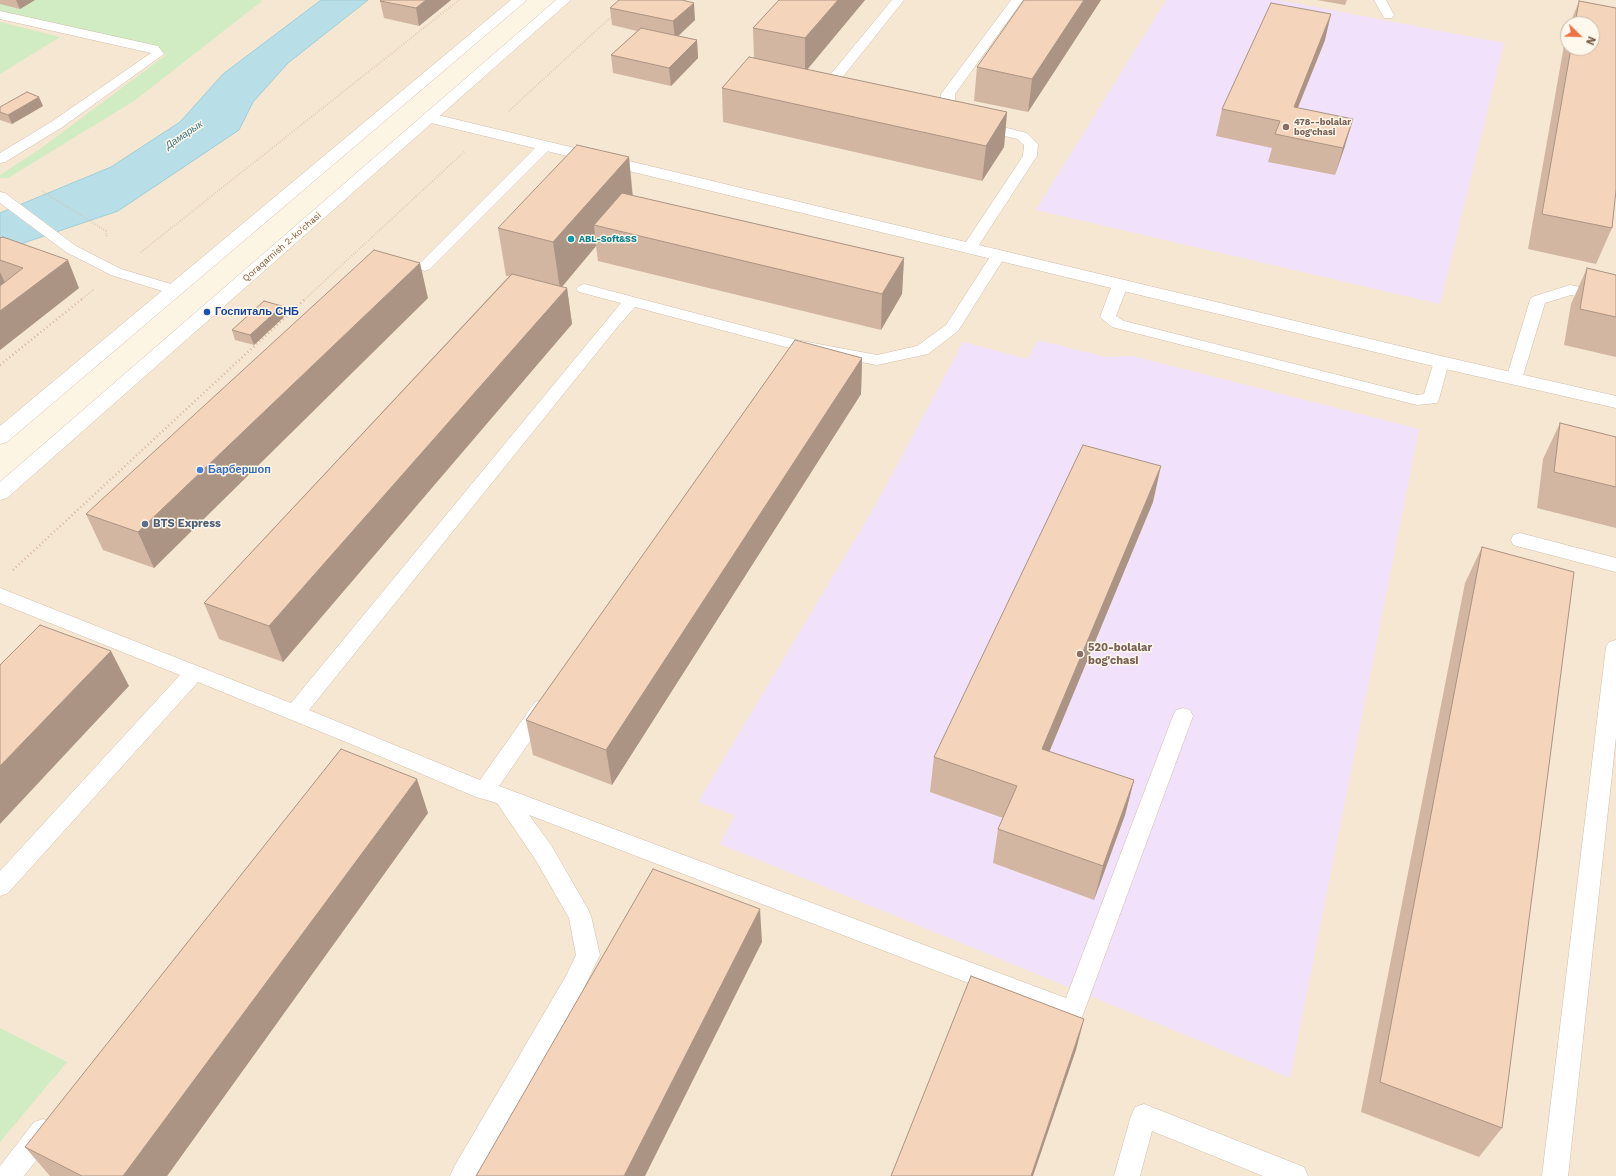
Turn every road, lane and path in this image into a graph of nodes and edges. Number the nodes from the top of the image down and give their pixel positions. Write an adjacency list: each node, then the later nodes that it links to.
1 (459, 0): 23 (path)
2 (520, 0): 15 (main road)
3 (564, 0): 11 (main road, Qoraqamish 2-ko'chasi)
4 (898, 0): 10 (lane)
5 (1017, 0): 20 (lane)
6 (1380, 0): 9 (lane)
7 (618, 10): 12 (path)
8 (0, 15): 14 (lane)
9 (1388, 15)
10 (834, 101)
11 (429, 118): 12 (main road); 16 (main road, Qoraqamish 2-ko'chasi)
12 (486, 132): 13 (main road); 37 (path)
13 (545, 146): 20 (main road); 22 (lane)
14 (0, 159)
15 (307, 179): 16 (main road); 26 (main road)
16 (348, 189): 34 (main road, Qoraqamish 2-ko'chasi)
17 (38, 190): 19 (path)
18 (0, 196): 23 (lane)
19 (106, 231)
20 (970, 248): 21 (main road)
21 (998, 255): 24 (main road); 28 (lane)
22 (425, 266)
23 (116, 272): 26 (lane); 30 (path)
24 (1120, 284): 29 (main road); 29 (lane)
25 (584, 289): 28 (lane)
26 (175, 290): 33 (main road)
27 (1616, 299): 31 (lane)
28 (632, 301): 42 (lane)
29 (1441, 362): 31 (main road)
30 (0, 365)
31 (1514, 379): 32 (main road)
32 (1616, 402)
33 (2, 433)
34 (0, 493)
35 (1520, 540): 36 (lane)
36 (1616, 565)
37 (12, 572)
38 (0, 595): 40 (lane)
39 (1616, 647): 53 (lane)
40 (194, 673): 42 (lane); 47 (lane)
41 (552, 694): 46 (lane)
42 (294, 713): 44 (lane)
43 (1183, 716): 46 (lane)
44 (358, 738): 45 (lane); 46 (lane)
45 (343, 756)
46 (494, 793): 50 (lane)
47 (0, 886)
48 (57, 1114): 49 (lane)
49 (8, 1176)
50 (463, 1176)
51 (1127, 1176): 52 (lane)
52 (1295, 1176)
53 (1555, 1176)

